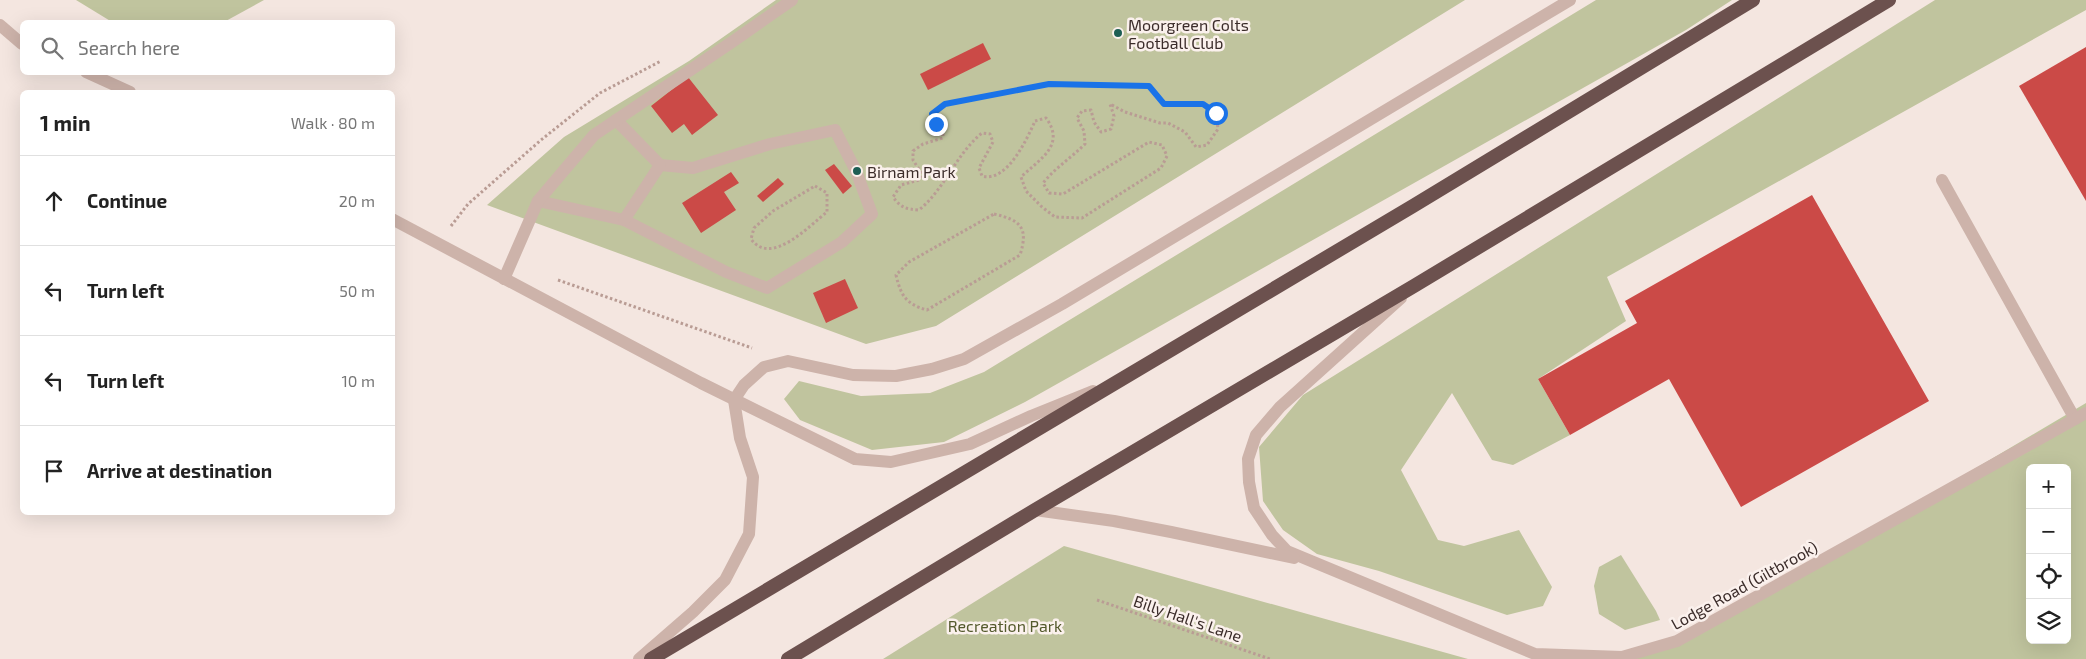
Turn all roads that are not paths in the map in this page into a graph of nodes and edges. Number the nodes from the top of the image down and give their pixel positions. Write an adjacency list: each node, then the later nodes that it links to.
1 (792, 0): 9 (lane)
2 (1570, 0): 18 (lane)
3 (1753, 0): 17 (highway)
4 (1889, 0): 16 (highway)
5 (0, 26): 6 (lane)
6 (20, 42)
7 (93, 75): 8 (lane)
8 (126, 90)
9 (616, 120): 10 (lane); 12 (lane)
10 (660, 165): 13 (lane); 13 (lane)
11 (1942, 180): 19 (lane)
12 (538, 200): 13 (lane); 15 (lane)
13 (624, 220)
14 (395, 221): 15 (lane)
15 (504, 279): 18 (lane)
16 (1414, 286): 20 (highway); 21 (lane)
17 (1123, 379): 18 (lane); 23 (highway)
18 (734, 400): 22 (lane)
19 (2081, 416): 21 (lane, Lodge Road (Giltbrook))
20 (1035, 510): 21 (lane); 24 (highway)
21 (1311, 562)
22 (639, 659)
23 (651, 659)
24 (788, 659)

